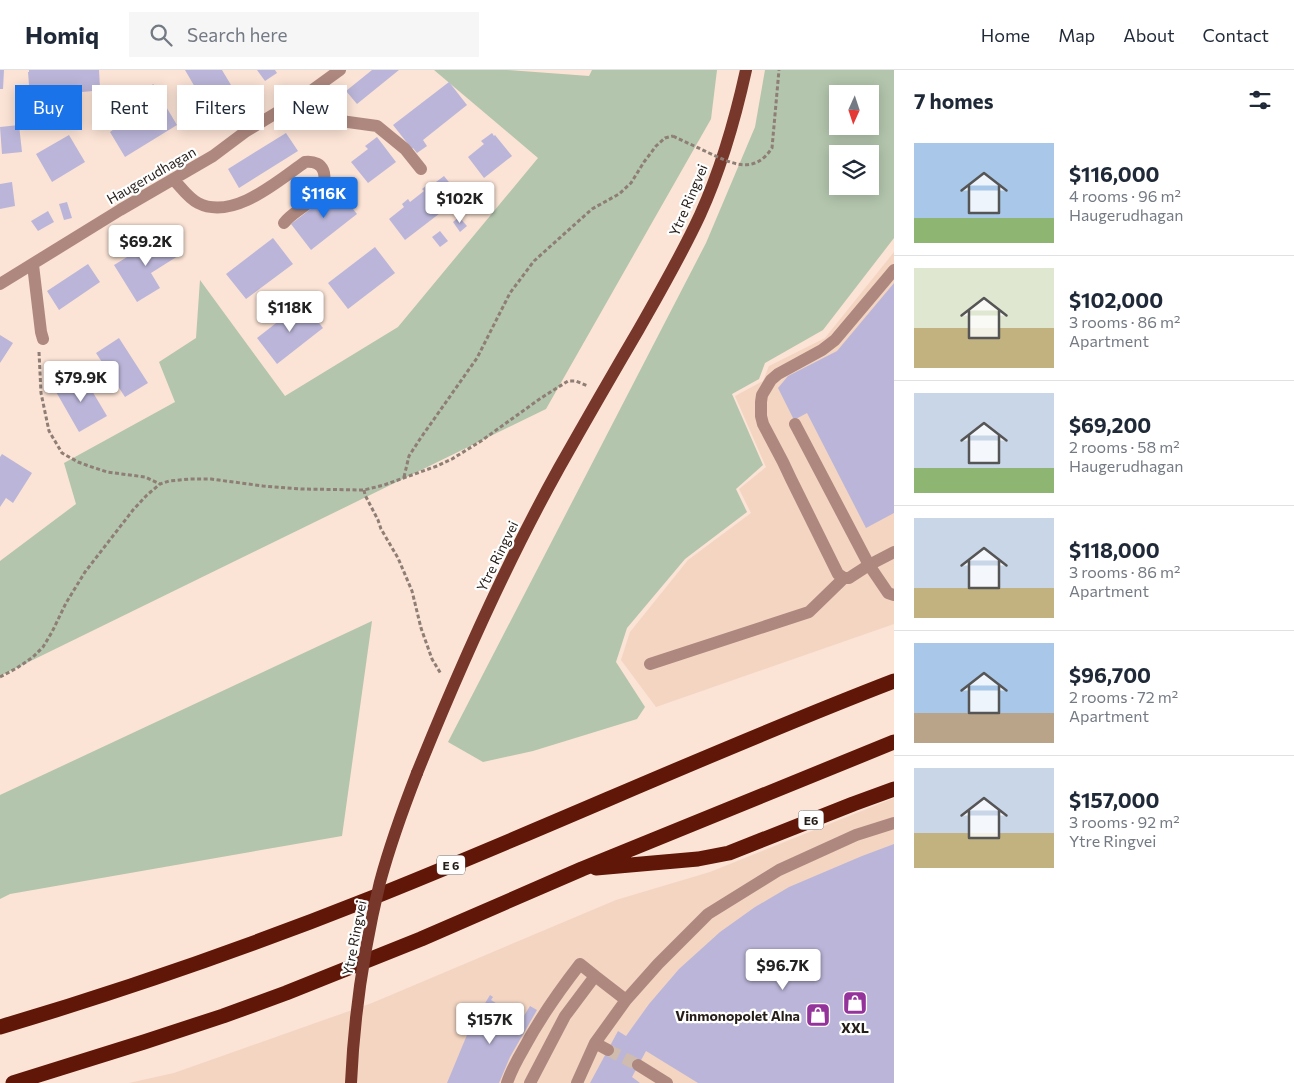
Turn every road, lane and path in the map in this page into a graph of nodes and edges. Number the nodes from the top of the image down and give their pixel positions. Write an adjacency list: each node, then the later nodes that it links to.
1 (340, 70): 4 (street, Haugerudhagan)
2 (746, 70): 38 (main road, Ytre Ringvei, bridge)
3 (779, 70): 16 (path, bridge)
4 (319, 85)
5 (274, 114): 8 (street, Haugerudhagan)
6 (347, 122): 7 (street)
7 (421, 169)
8 (174, 179): 9 (street); 10 (street, Haugerudhagan)
9 (284, 223)
10 (33, 264): 12 (street, Haugerudhagan); 13 (street)
11 (894, 270): 21 (street)
12 (3, 279)
13 (43, 340): 17 (path)
14 (588, 386): 16 (path)
15 (795, 424): 20 (street)
16 (404, 477): 18 (path)
17 (160, 484): 18 (path); 25 (path)
18 (364, 490): 24 (path)
19 (894, 552): 20 (street)
20 (869, 565): 21 (street); 22 (street)
21 (844, 578): 23 (street)
22 (894, 595)
23 (650, 664)
24 (441, 675)
25 (0, 677)
26 (894, 681): 33 (highway, E 6)
27 (894, 742): 30 (highway)
28 (894, 789): 30 (highway, E6)
29 (894, 823): 32 (street)
30 (582, 869): 37 (highway)
31 (595, 976): 32 (street); 39 (street); 40 (street)
32 (626, 1000): 34 (street)
33 (0, 1027)
34 (595, 1043): 35 (street); 41 (street)
35 (608, 1050)
36 (638, 1065): 42 (street)
37 (13, 1083)
38 (351, 1083)
39 (507, 1083)
40 (530, 1083)
41 (577, 1083)
42 (667, 1083)

